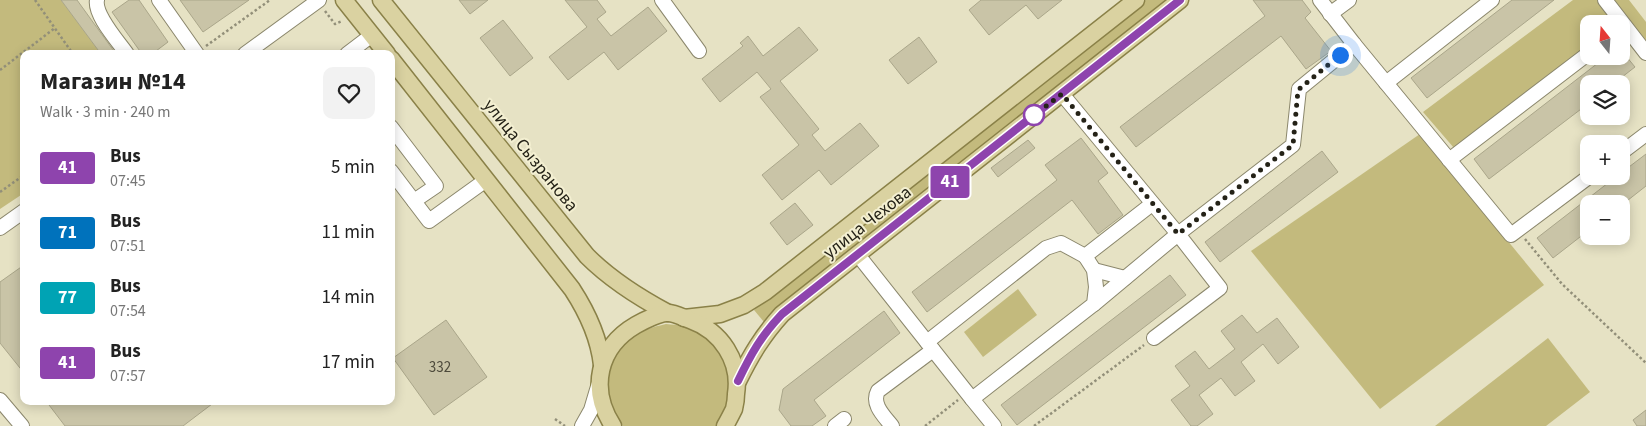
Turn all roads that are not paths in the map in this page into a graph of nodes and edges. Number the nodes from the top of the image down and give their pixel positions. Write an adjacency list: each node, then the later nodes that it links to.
1 (97, 0): 18 (street)
2 (158, 0): 19 (street)
3 (320, 0): 20 (street)
4 (344, 0): 16 (main road)
5 (381, 0): 46 (main road, улица Сызранова)
6 (662, 0): 23 (street)
7 (1180, 0): 28 (main road, улица Чехова)
8 (1320, 0): 13 (street)
9 (1349, 0): 13 (street)
10 (1492, 0): 27 (street)
11 (1605, 0): 14 (street)
12 (1129, 2): 47 (main road, улица Чехова)
13 (1330, 14): 17 (street)
14 (1615, 15)
15 (1630, 35): 24 (street)
16 (372, 36): 21 (street); 22 (main road)
17 (1354, 44): 27 (street); 40 (street)
18 (124, 50)
19 (195, 50)
20 (251, 50)
21 (353, 50)
22 (384, 50)
23 (699, 52)
24 (1646, 53)
25 (1580, 60): 32 (street)
26 (395, 65): 34 (main road)
27 (1386, 83): 32 (street)
28 (1062, 94): 37 (street); 41 (main road, улица Чехова)
29 (395, 131): 36 (street)
30 (1646, 134): 31 (street)
31 (1630, 146)
32 (1449, 160): 35 (street)
33 (395, 176): 36 (street)
34 (486, 180): 36 (street); 50 (main road)
35 (1580, 184)
36 (414, 201)
37 (1152, 204): 40 (street); 42 (street)
38 (20, 214): 39 (street)
39 (0, 228)
40 (1178, 234): 44 (street); 48 (street)
41 (858, 255): 49 (street); 51 (main road, улица Чехова)
42 (1085, 256): 43 (street); 49 (street)
43 (1094, 270): 44 (street); 45 (street)
44 (1125, 278): 45 (street)
45 (1094, 304): 53 (street)
46 (668, 312): 47 (main road, улица Сызранова); 50 (main road)
47 (684, 318): 51 (main road, улица Сызранова)
48 (1154, 338)
49 (930, 346): 53 (street); 61 (street)
50 (602, 365): 52 (main road)
51 (738, 381): 55 (main road)
52 (599, 382): 57 (street); 58 (main road)
53 (969, 396): 62 (street)
54 (0, 400): 56 (street)
55 (734, 408): 59 (main road); 60 (main road)
56 (19, 425)
57 (582, 426)
58 (613, 426)
59 (725, 426)
60 (739, 426)
61 (892, 426)
62 (994, 426)

